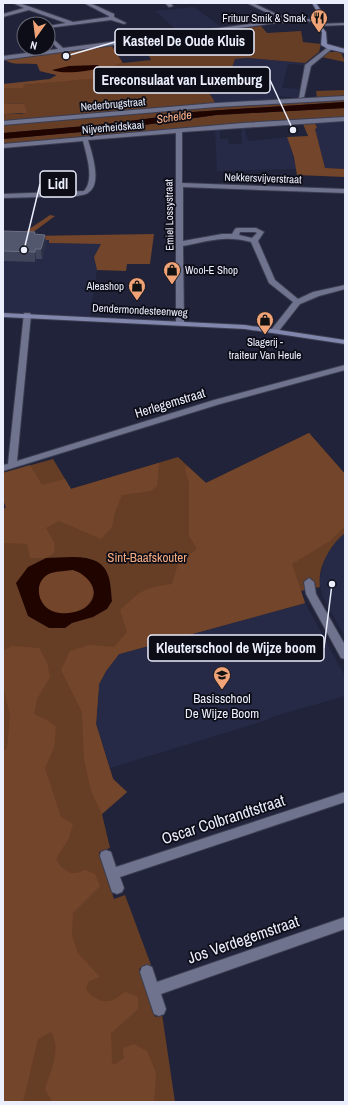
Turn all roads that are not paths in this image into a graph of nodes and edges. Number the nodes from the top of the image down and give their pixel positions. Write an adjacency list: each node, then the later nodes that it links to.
1 (15, 3): 5 (street)
2 (86, 3): 7 (street)
3 (249, 3): 9 (street)
4 (314, 3): 12 (main road)
5 (29, 8): 6 (street); 8 (street)
6 (5, 18)
7 (111, 18): 11 (street); 13 (street)
8 (64, 20): 10 (street); 13 (street)
9 (289, 21): 12 (street); 18 (street)
10 (56, 23)
11 (124, 23)
12 (318, 23): 14 (street); 17 (main road)
13 (73, 24): 15 (street)
14 (345, 24)
15 (56, 25)
16 (56, 44): 18 (street)
17 (330, 48): 19 (main road); 21 (street)
18 (63, 51): 20 (street)
19 (344, 51)
20 (3, 58)
21 (301, 97)
22 (345, 98): 24 (street, Nederbrugstraat)
23 (345, 119): 25 (street, Nijverheidskaai)
24 (3, 123)
25 (179, 131): 26 (street, Nijverheidskaai); 28 (street, Emiel Lossystraat)
26 (85, 139): 27 (street, Nijverheidskaai); 30 (street)
27 (3, 146)
28 (179, 185): 29 (street, Nekkersvijverstraat); 32 (street, Emiel Lossystraat)
29 (345, 191)
30 (3, 196)
31 (235, 236): 32 (street); 33 (street); 33 (street)
32 (180, 241): 38 (street, Emiel Lossystraat)
33 (254, 241): 35 (street)
34 (345, 287): 35 (street)
35 (300, 300): 39 (street)
36 (3, 315): 37 (main road, Dendermondesteenweg)
37 (27, 315): 38 (main road, Dendermondesteenweg); 42 (street)
38 (180, 324): 39 (main road, Dendermondesteenweg)
39 (275, 330): 40 (main road, Dendermondesteenweg)
40 (345, 342)
41 (345, 367): 42 (street, Herlegemstraat)
42 (8, 466)
43 (309, 582): 44 (street)
44 (345, 655)
45 (345, 797): 47 (street, Oscar Colbrandtstraat)
46 (106, 856): 47 (street)
47 (112, 874): 48 (street)
48 (116, 888)
49 (345, 923): 51 (street, Jos Verdegemstraat)
50 (147, 972): 51 (street)
51 (153, 990): 52 (street)
52 (159, 1009)

